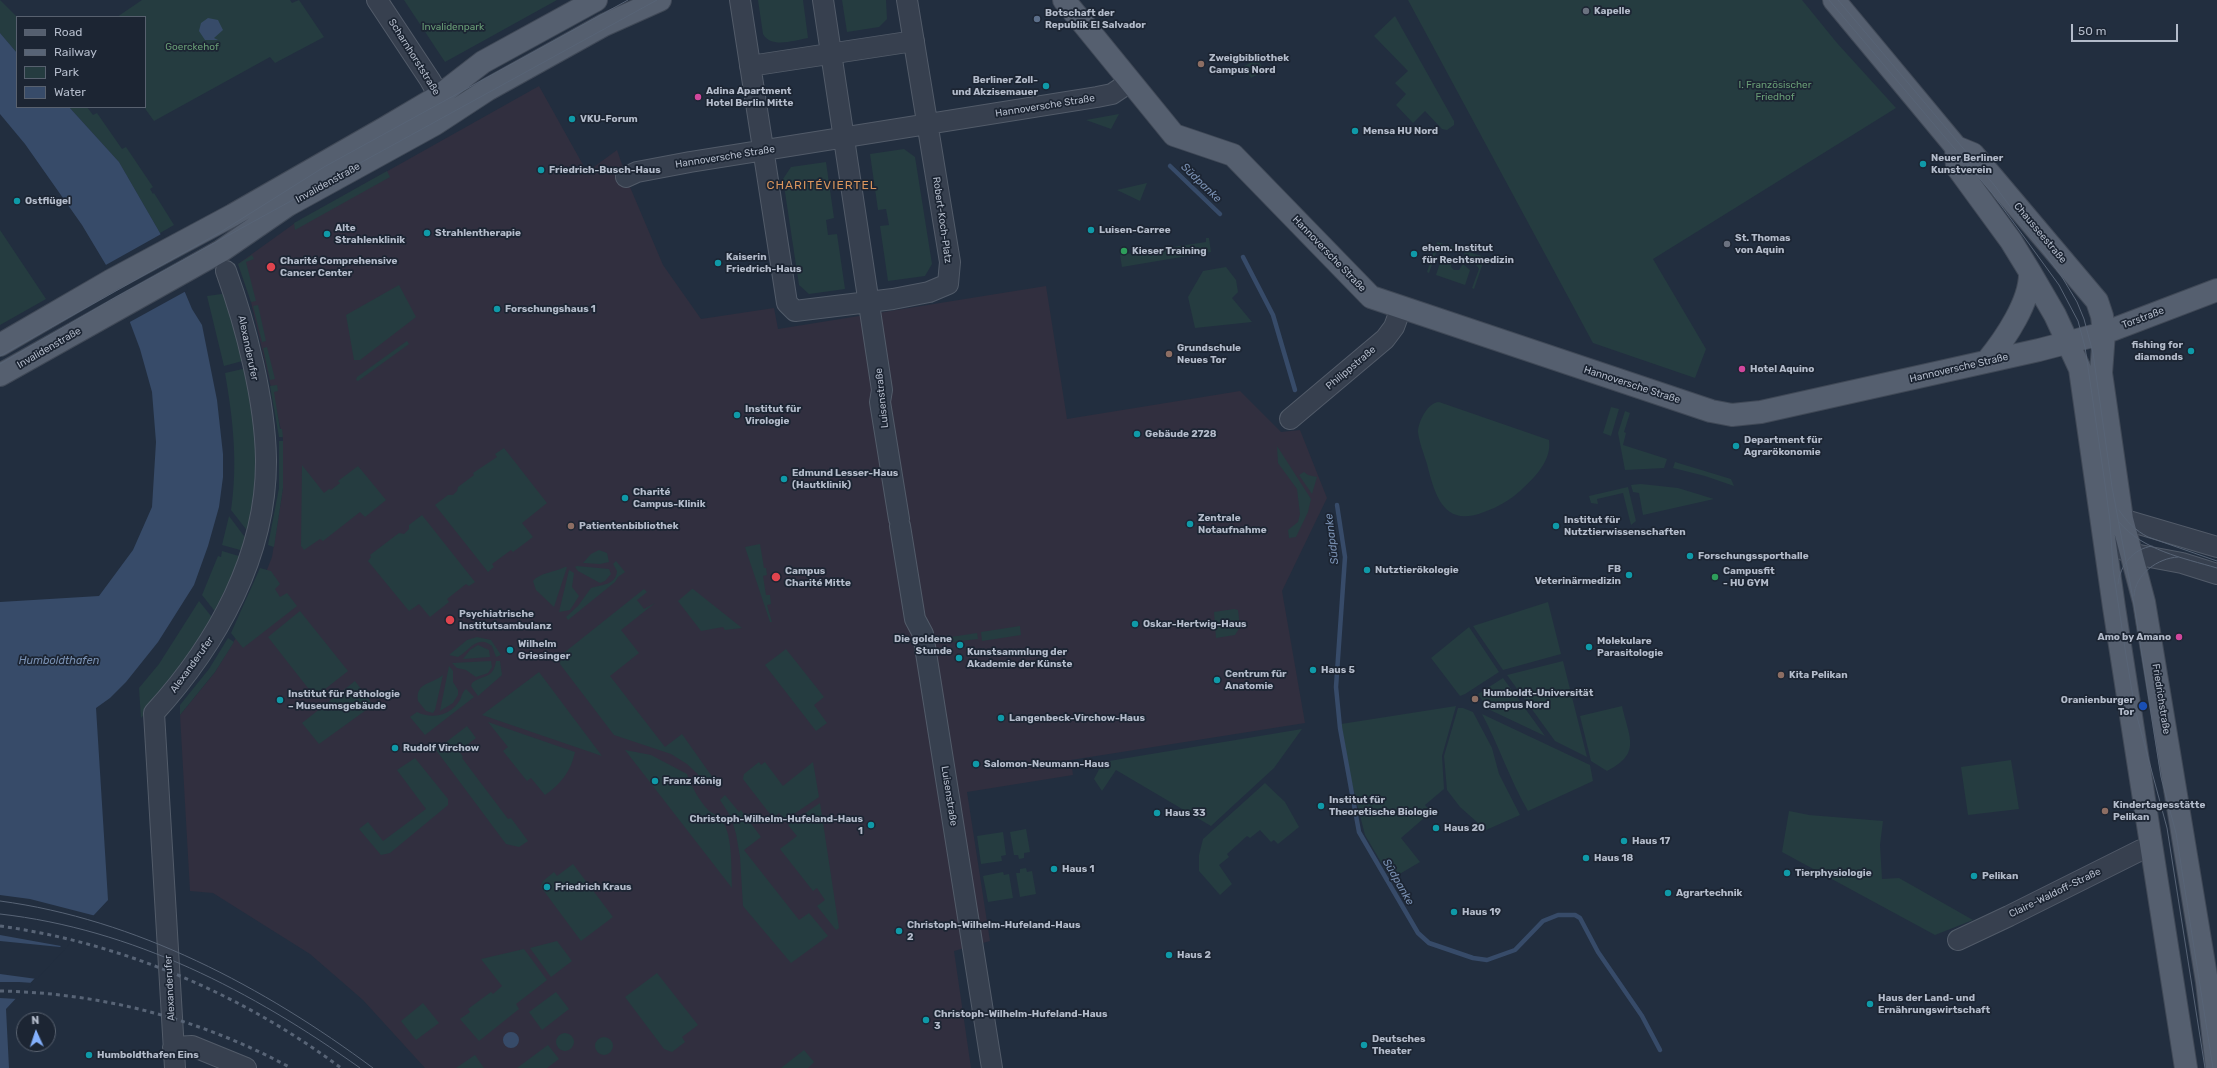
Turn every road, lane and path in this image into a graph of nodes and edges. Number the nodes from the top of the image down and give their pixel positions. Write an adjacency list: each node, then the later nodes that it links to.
1 (378, 0): 13 (street, Scharnhorststraße)
2 (596, 0): 13 (main road, Invalidenstraße)
3 (660, 0): 14 (main road, Invalidenstraße)
4 (740, 0): 11 (street)
5 (823, 0): 10 (street)
6 (907, 0): 9 (street)
7 (1064, 0): 12 (main road)
8 (1834, 0): 17 (main road, Chausseestraße)
9 (914, 41): 10 (street); 15 (street)
10 (832, 54): 11 (street); 16 (street)
11 (750, 66): 18 (street)
12 (1130, 82): 15 (street, Hannoversche Straße); 24 (main road, Hannoversche Straße)
13 (439, 96): 14 (street, Scharnhorststraße); 27 (main road, Invalidenstraße)
14 (450, 115): 29 (main road, Invalidenstraße)
15 (928, 124): 16 (street, Hannoversche Straße); 23 (street, Robert-Koch-Platz)
16 (845, 137): 18 (street, Hannoversche Straße); 23 (street)
17 (1956, 148): 21 (main road); 25 (main road, Chausseestraße)
18 (763, 151): 19 (street, Hannoversche Straße); 23 (street, Robert-Koch-Platz)
19 (626, 177)
20 (226, 271): 38 (street, Alexanderufer)
21 (2030, 272): 26 (main road); 28 (main road)
22 (2217, 290): 25 (main road, Torstraße)
23 (869, 301): 41 (street, Luisenstraße)
24 (1401, 308): 28 (main road, Hannoversche Straße); 30 (street, Philippstraße)
25 (2104, 332): 26 (main road, Torstraße); 31 (main road, Friedrichstraße)
26 (2069, 342): 28 (main road, Hannoversche Straße); 31 (main road, Friedrichstraße)
27 (0, 345)
28 (1988, 361)
29 (0, 376)
30 (1290, 419)
31 (2109, 528): 32 (street); 33 (main road, Friedrichstraße); 33 (street); 35 (main road, Friedrichstraße)
32 (2217, 547)
33 (2132, 554): 34 (street); 37 (main road, Friedrichstraße)
34 (2217, 574)
35 (2152, 848): 36 (street, Claire-Waldoff-Straße); 42 (main road, Friedrichstraße)
36 (1958, 940)
37 (2212, 982): 43 (main road, Friedrichstraße)
38 (174, 1047): 39 (street, Alexanderufer); 40 (street)
39 (175, 1068)
40 (246, 1068)
41 (992, 1068)
42 (2186, 1068)
43 (2217, 1068)

